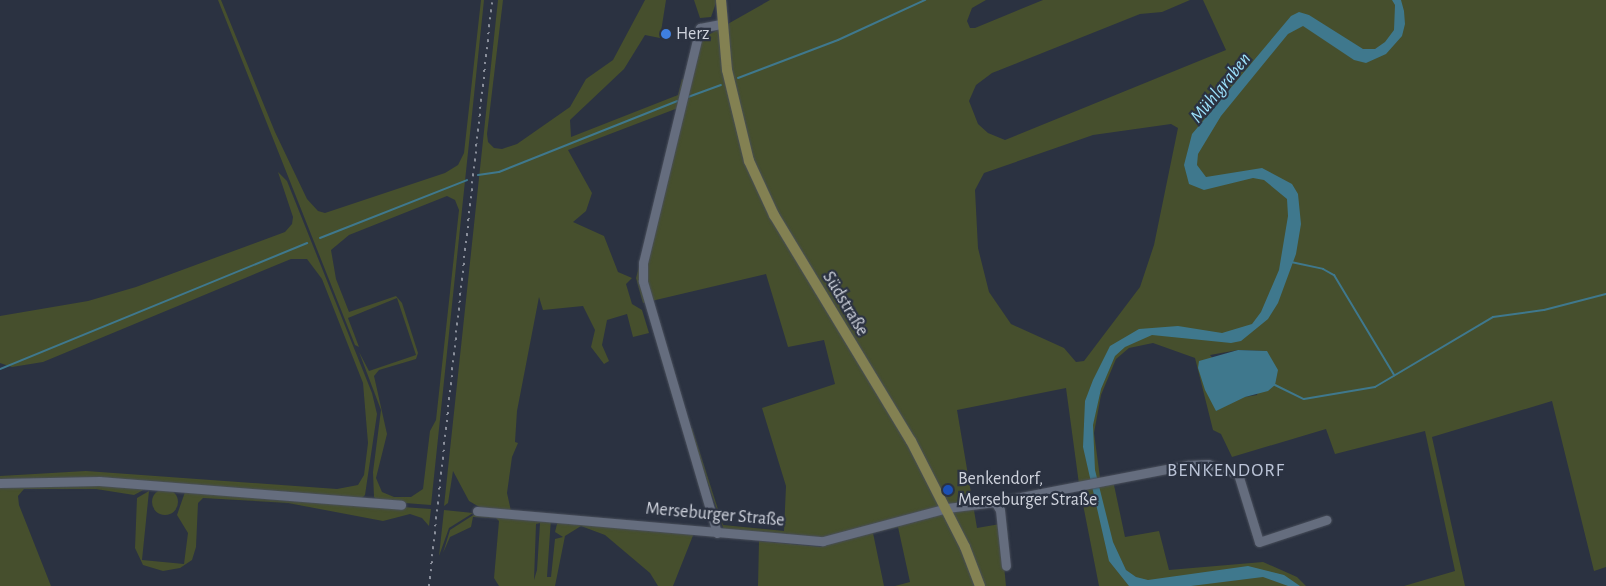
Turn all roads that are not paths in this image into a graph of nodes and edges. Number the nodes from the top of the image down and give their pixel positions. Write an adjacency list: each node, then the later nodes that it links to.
1 (721, 0): 2 (main road, Südstraße)
2 (721, 24): 6 (main road, Südstraße); 9 (street)
3 (0, 483): 5 (street)
4 (994, 502): 6 (street, Merseburger Straße); 8 (street, Merseburger Straße); 10 (street)
5 (401, 505)
6 (946, 508): 9 (street, Merseburger Straße); 11 (main road, Südstraße)
7 (477, 511): 9 (street, Merseburger Straße)
8 (1326, 520)
9 (717, 532)
10 (1006, 566)
11 (980, 586)

